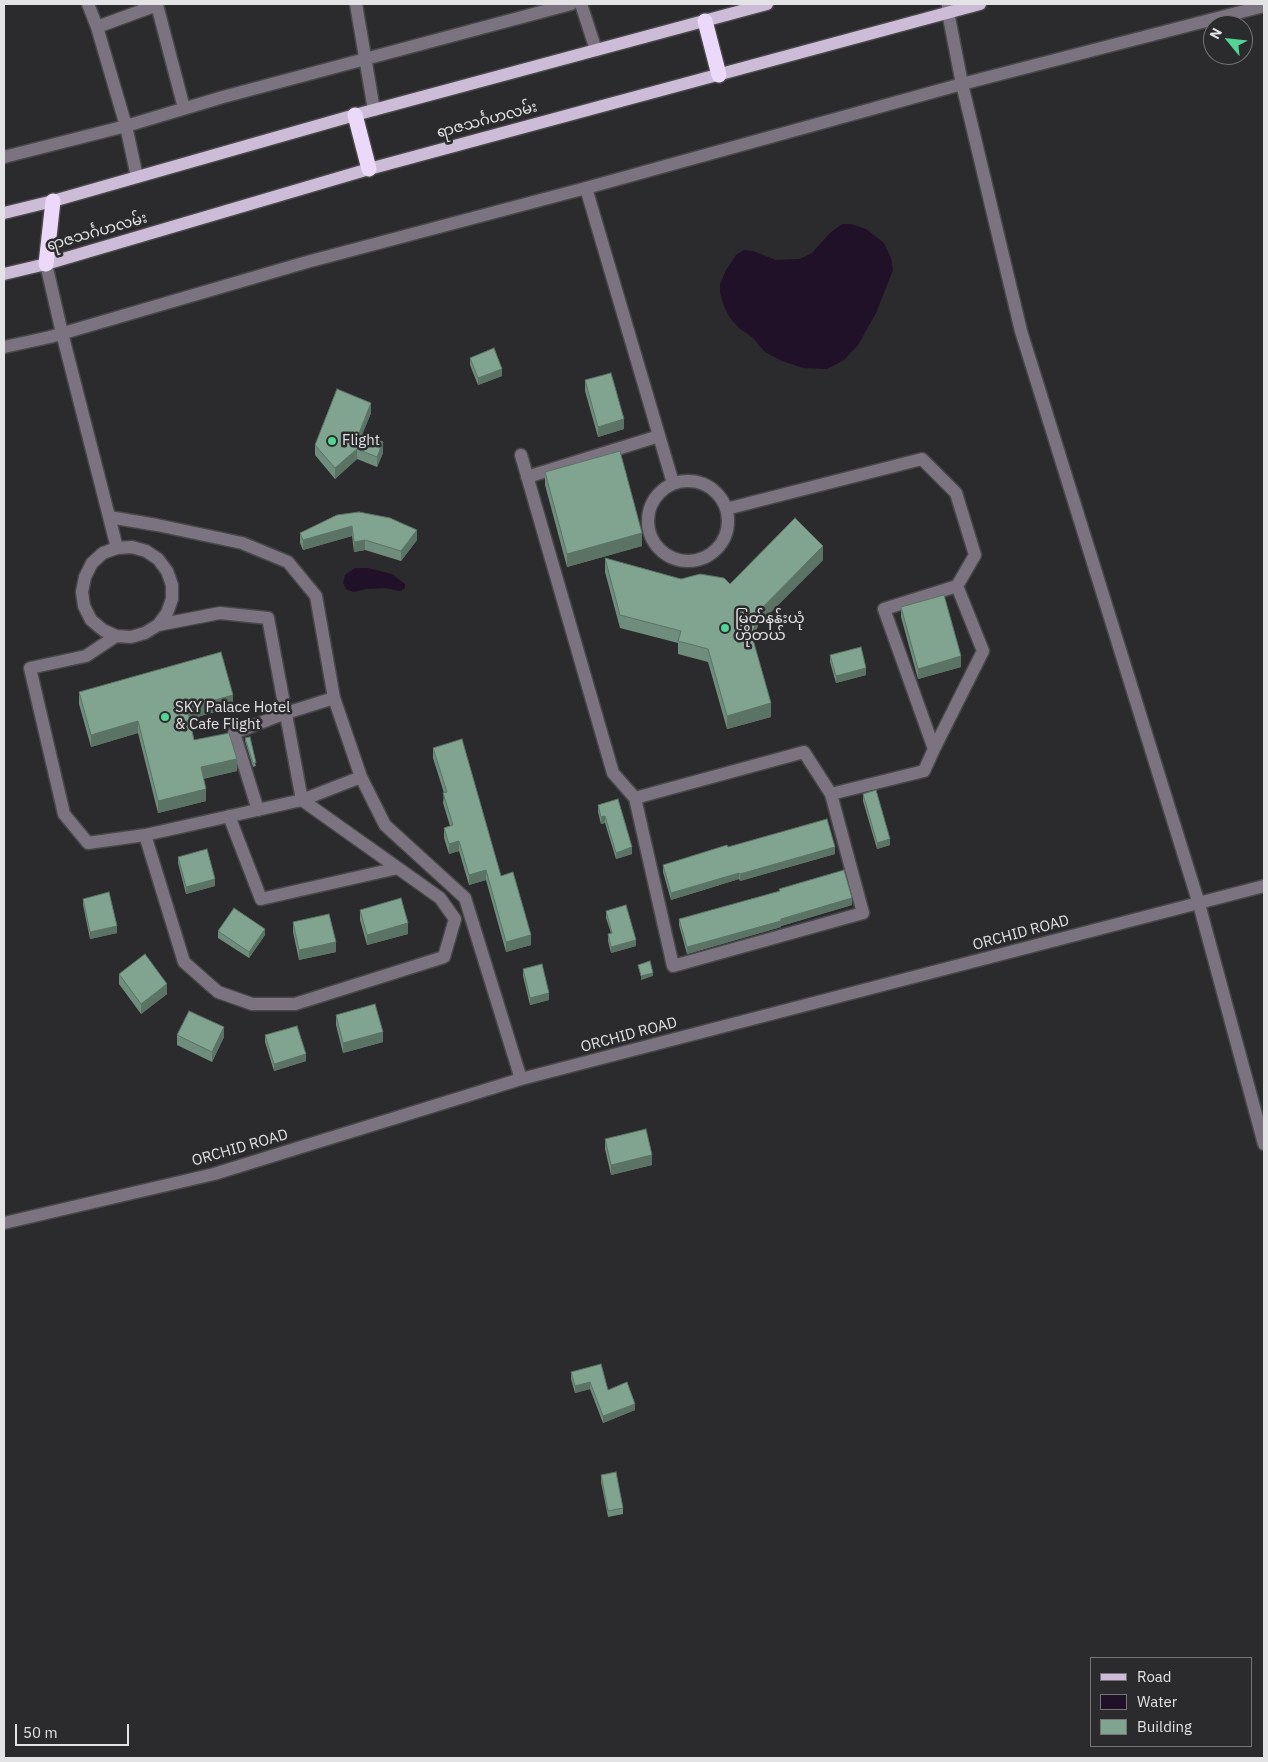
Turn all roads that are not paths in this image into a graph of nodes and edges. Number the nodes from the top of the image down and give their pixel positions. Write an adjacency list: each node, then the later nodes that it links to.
1 (88, 4): 10 (street)
2 (356, 4): 12 (street)
3 (571, 4): 12 (street)
4 (581, 4): 11 (street)
5 (767, 4): 9 (main road)
6 (980, 4): 8 (main road, ရာဇသင်္ဂဟလမ်း)
7 (1264, 6): 14 (street)
8 (948, 8): 13 (main road, ရာဇသင်္ဂဟလမ်း); 14 (street)
9 (705, 20): 11 (main road); 13 (highway)
10 (97, 27): 15 (street); 18 (street)
11 (596, 50): 16 (main road)
12 (365, 60): 15 (street); 16 (street)
13 (719, 75): 20 (main road, ရာဇသင်္ဂဟလမ်း)
14 (962, 84): 22 (street); 51 (street)
15 (184, 108): 18 (street)
16 (374, 110): 17 (main road)
17 (354, 115): 20 (highway); 21 (main road)
18 (126, 126): 19 (street); 21 (street)
19 (4, 157)
20 (369, 169): 25 (main road, ရာဇသင်္ဂဟလမ်း)
21 (136, 177): 23 (main road)
22 (586, 188): 27 (street); 29 (street)
23 (53, 201): 24 (main road); 25 (highway)
24 (4, 213)
25 (46, 264): 26 (main road, ရာဇသင်္ဂဟလမ်း); 27 (street)
26 (4, 274)
27 (62, 334): 28 (street); 34 (street)
28 (4, 347)
29 (659, 436): 31 (street); 32 (street)
30 (521, 455): 31 (street)
31 (527, 477): 44 (street)
32 (673, 483): 33 (street); 33 (street)
33 (726, 509): 36 (street)
34 (109, 517): 35 (street); 39 (street)
35 (117, 548): 37 (street); 38 (street)
36 (956, 586): 41 (street); 41 (street)
37 (158, 625): 38 (street); 40 (street)
38 (116, 636): 48 (street)
39 (334, 698): 40 (street); 42 (street)
40 (286, 713): 45 (street); 46 (street)
41 (934, 748): 43 (street)
42 (361, 777): 45 (street); 52 (street)
43 (830, 794): 44 (street); 44 (street)
44 (635, 798)
45 (302, 800): 46 (street); 49 (street)
46 (258, 810): 47 (street)
47 (229, 816): 48 (street); 49 (street)
48 (145, 835): 49 (street)
49 (398, 868)
50 (1264, 886): 51 (street, ORCHID ROAD)
51 (1199, 904): 52 (street, ORCHID ROAD); 53 (street)
52 (521, 1079): 54 (street, ORCHID ROAD)
53 (1264, 1144)
54 (4, 1222)

